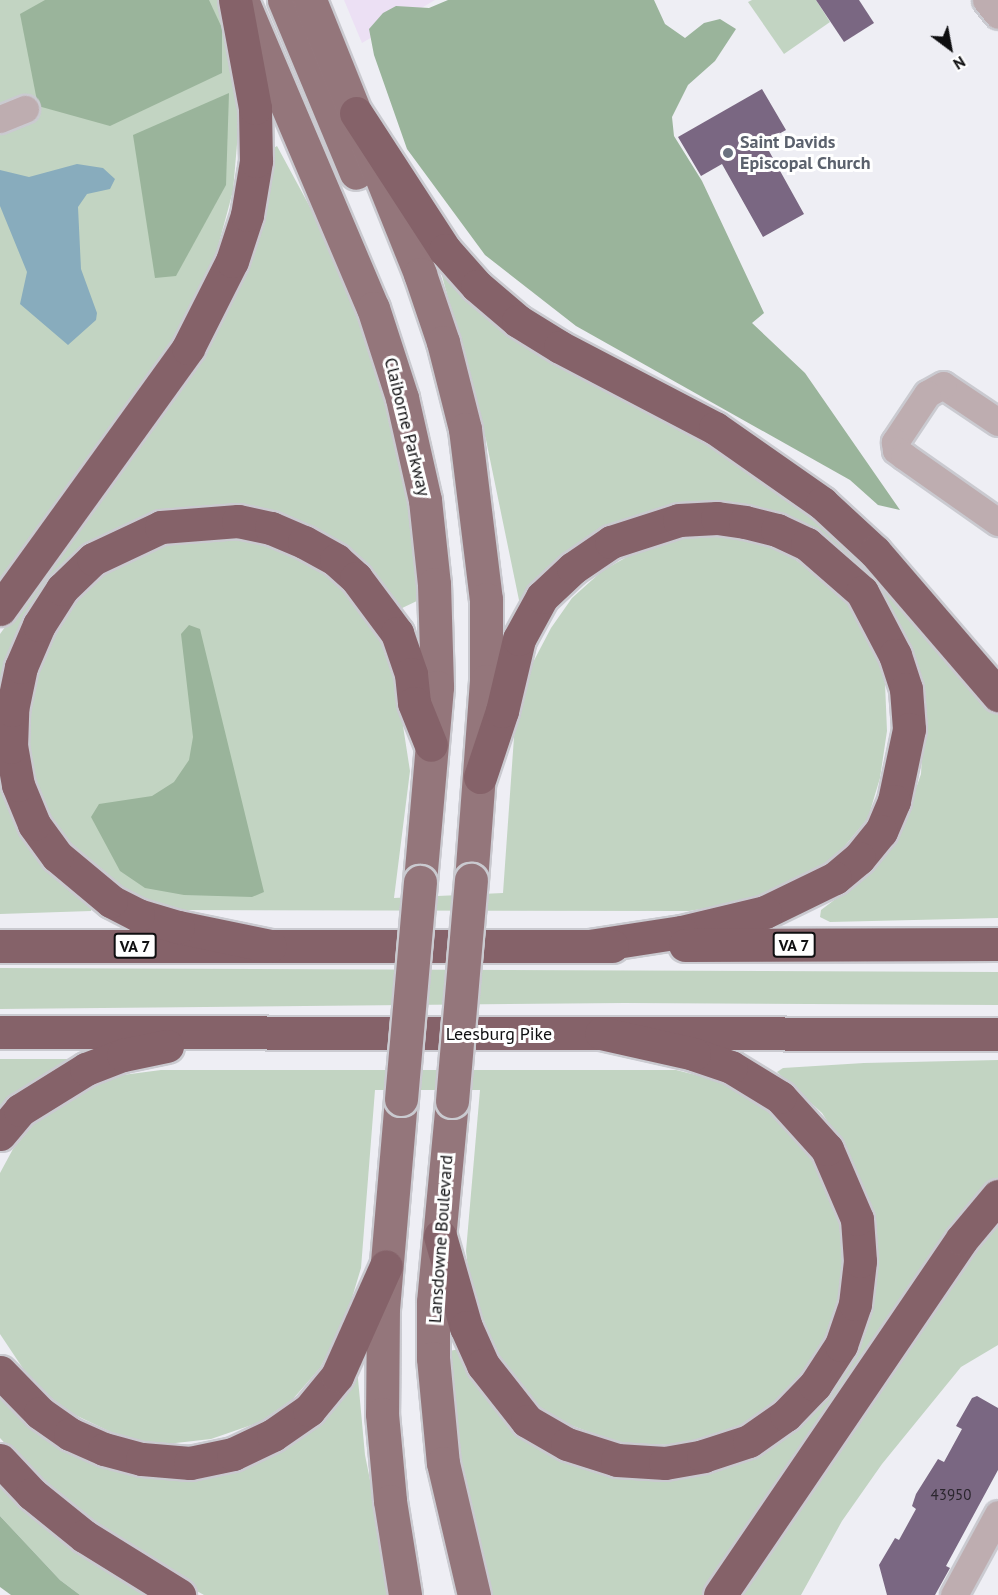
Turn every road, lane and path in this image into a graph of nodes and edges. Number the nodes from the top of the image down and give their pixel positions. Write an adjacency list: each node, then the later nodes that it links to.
1 (235, 0): 13 (highway)
2 (242, 0): 15 (main road, Claiborne Parkway)
3 (284, 0): 11 (main road)
4 (310, 0): 8 (main road)
5 (986, 0): 6 (street)
6 (998, 15)
7 (25, 109): 9 (street)
8 (356, 113): 11 (main road); 14 (highway)
9 (0, 119)
10 (998, 422): 12 (street)
11 (465, 429): 16 (main road)
12 (998, 522)
13 (0, 609)
14 (998, 695)
15 (431, 745): 19 (highway); 28 (main road, Claiborne Parkway, bridge)
16 (480, 777): 20 (highway); 27 (main road, Lansdowne Boulevard, bridge)
17 (998, 944): 20 (highway, VA 7)
18 (0, 946): 19 (highway, VA 7)
19 (270, 946): 20 (highway, VA 7)
20 (589, 946)
21 (0, 1032): 22 (highway, Leesburg Pike)
22 (252, 1032): 23 (highway, Leesburg Pike); 25 (highway)
23 (601, 1033): 24 (highway, Leesburg Pike); 27 (highway)
24 (998, 1034)
25 (0, 1134)
26 (998, 1196): 35 (highway)
27 (440, 1236): 34 (main road, Lansdowne Boulevard)
28 (386, 1266): 29 (highway); 33 (main road)
29 (0, 1372)
30 (0, 1460): 32 (highway)
31 (998, 1514): 36 (street)
32 (179, 1595)
33 (405, 1595)
34 (474, 1595)
35 (720, 1595)
36 (954, 1595)

